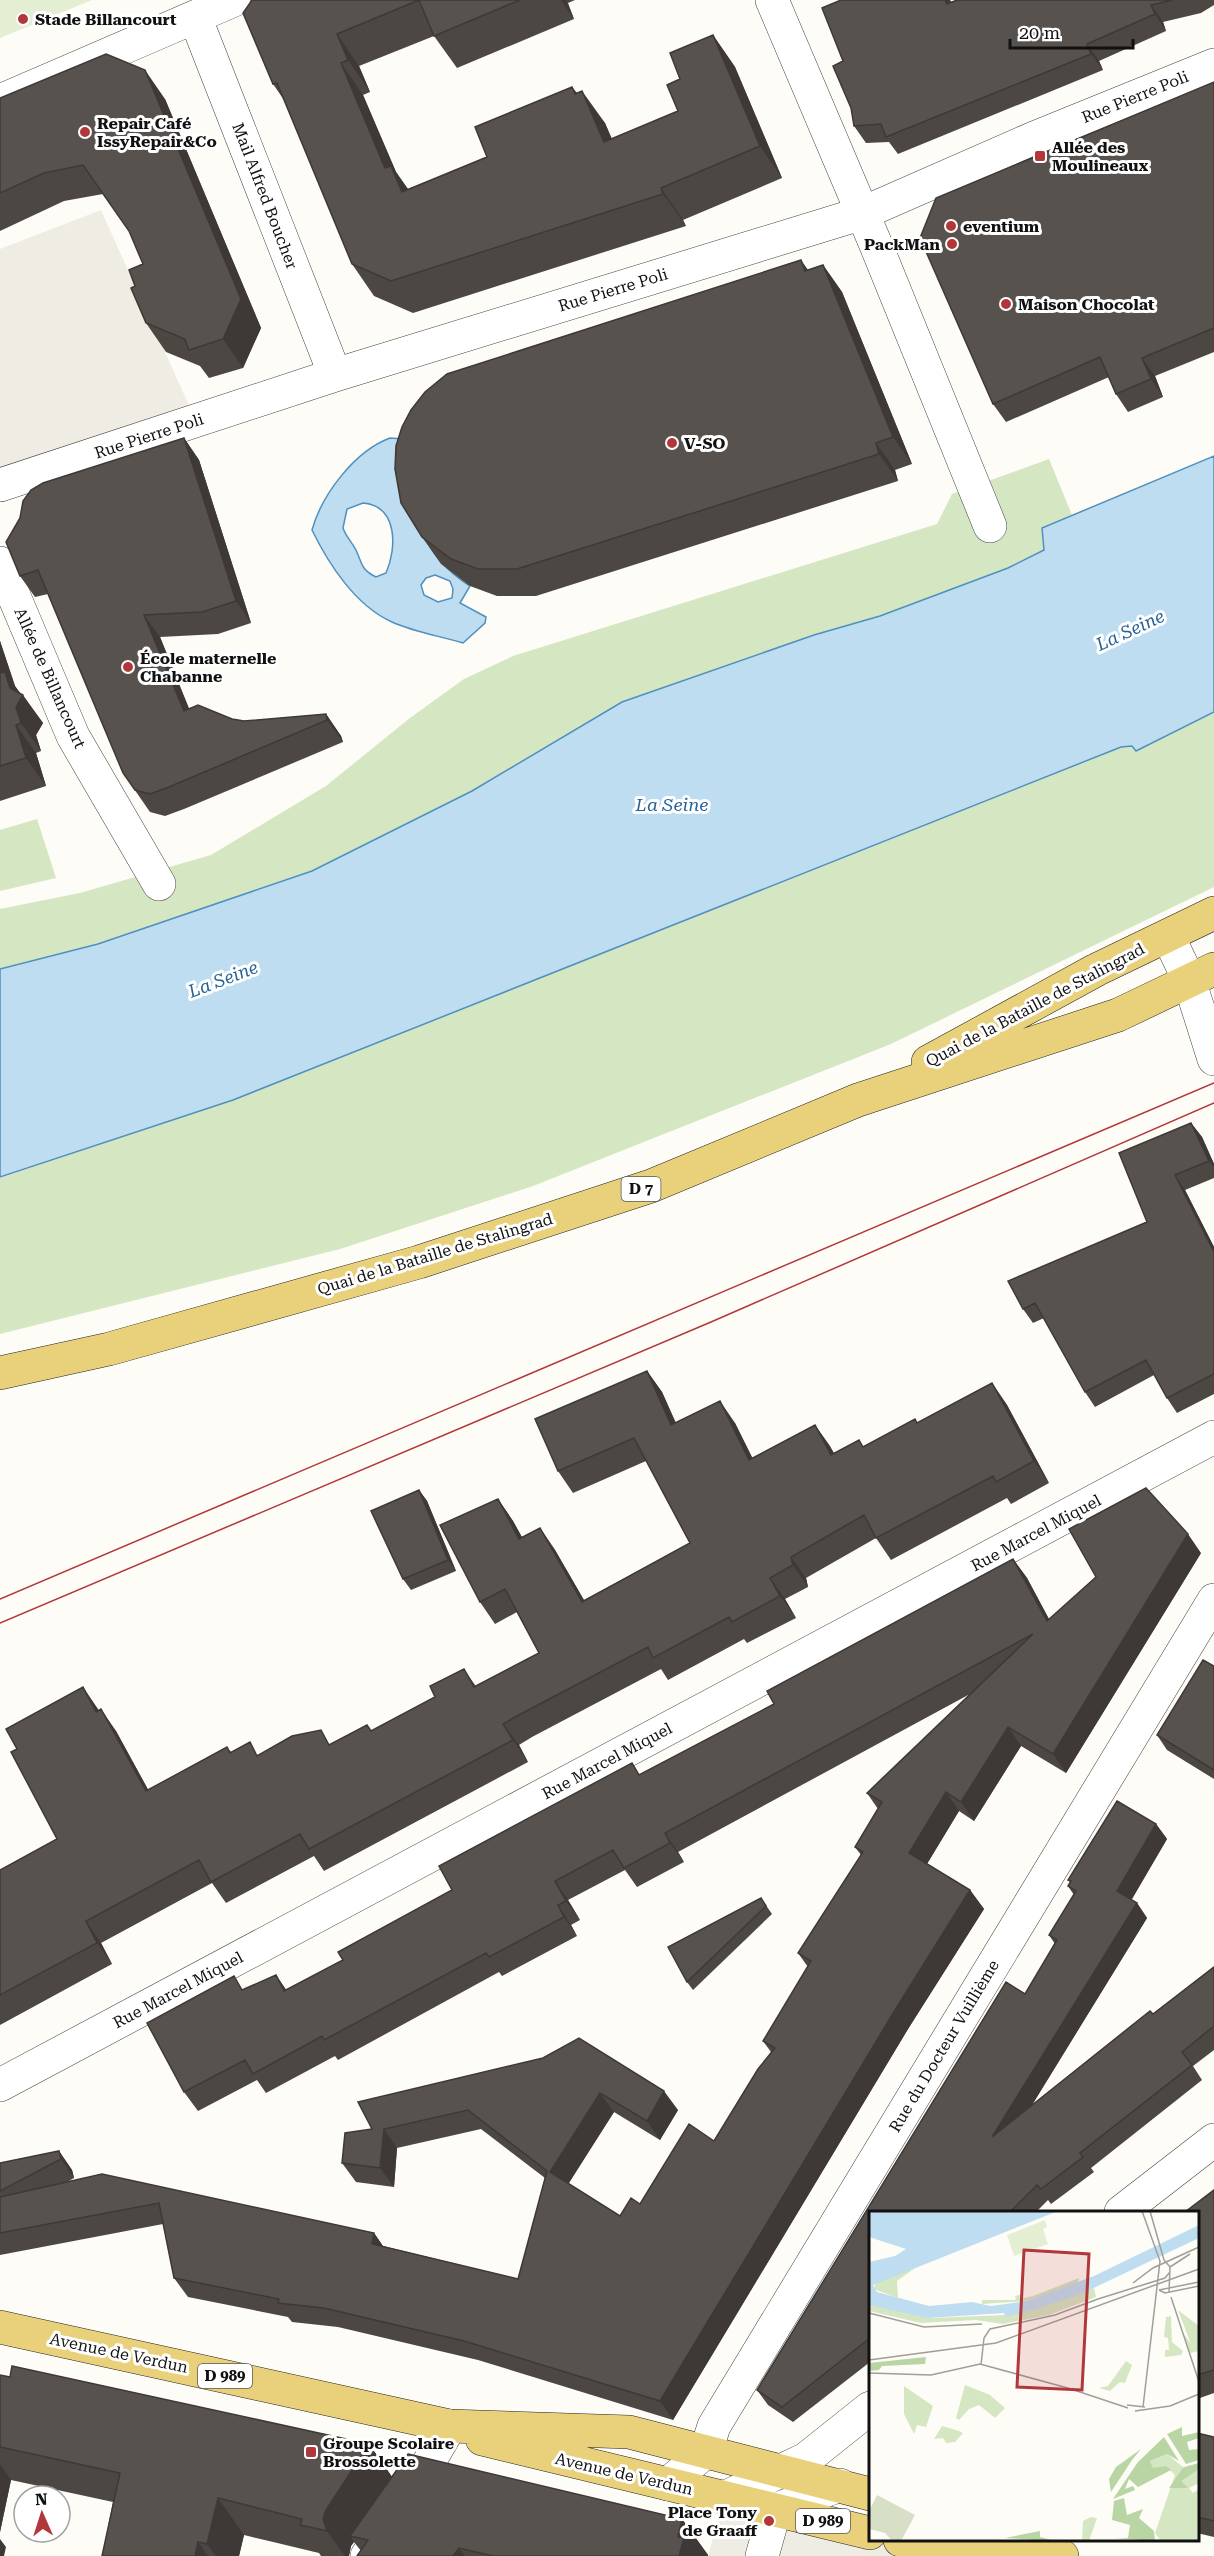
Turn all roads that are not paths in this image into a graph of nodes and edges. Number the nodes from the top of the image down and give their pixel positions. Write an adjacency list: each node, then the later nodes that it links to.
1 (234, 0): 3 (street)
2 (772, 0): 6 (street)
3 (195, 17): 5 (street); 7 (street, Mail Alfred Boucher)
4 (1214, 65): 6 (street, Rue Pierre Poli)
5 (0, 100)
6 (863, 213): 7 (street, Rue Pierre Poli); 9 (street)
7 (335, 375): 8 (street, Rue Pierre Poli)
8 (0, 485)
9 (990, 526)
10 (0, 563): 11 (street, Allée de Billancourt)
11 (159, 884)
12 (1214, 913): 13 (main road, Quai de la Bataille de Stalingrad / D 7)
13 (1167, 936): 14 (street); 16 (main road, Quai de la Bataille de Stalingrad / D 7)
14 (1201, 975): 15 (street); 16 (main road, Quai de la Bataille de Stalingrad / D 7)
15 (1214, 1059)
16 (858, 1100): 17 (main road, Quai de la Bataille de Stalingrad / D 7)
17 (0, 1373)
18 (1214, 1437): 20 (street, Rue Marcel Miquel)
19 (1214, 1600): 27 (street, Rue du Docteur Vuillième)
20 (0, 2085)
21 (1214, 2140): 22 (street)
22 (1122, 2211)
23 (0, 2327): 25 (main road, Avenue de Verdun / D 989)
24 (869, 2410): 26 (street)
25 (450, 2426): 27 (main road, Avenue de Verdun / D 989); 29 (main road, Avenue de Verdun / D 989); 36 (street)
26 (844, 2429): 28 (street); 30 (street)
27 (706, 2451): 28 (main road, Avenue de Verdun / D 989); 29 (street, Rue du Docteur Vuillième)
28 (782, 2470): 30 (main road, Avenue de Verdun / D 989); 31 (street)
29 (668, 2484): 31 (main road, Avenue de Verdun / D 989)
30 (860, 2492): 32 (street)
31 (724, 2498): 32 (main road, Avenue de Verdun / D 989)
32 (775, 2510): 33 (main road, Avenue de Verdun / D 989); 37 (street)
33 (869, 2533)
34 (1017, 2541): 39 (main road)
35 (901, 2544): 38 (main road)
36 (367, 2556)
37 (762, 2556)
38 (1009, 2556)
39 (1062, 2556)

